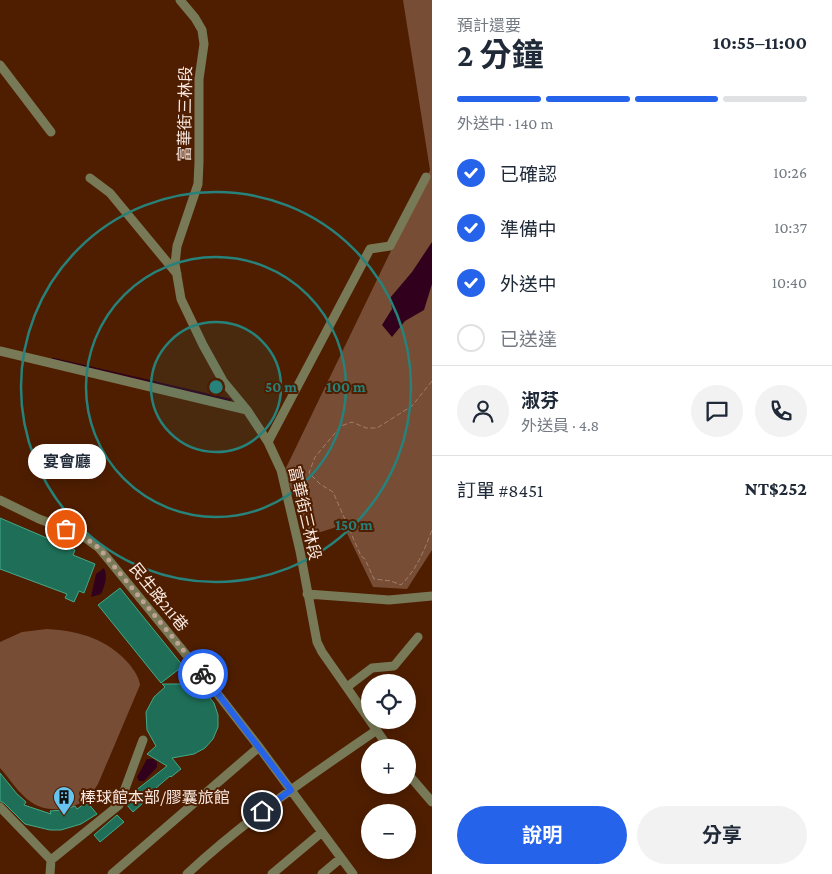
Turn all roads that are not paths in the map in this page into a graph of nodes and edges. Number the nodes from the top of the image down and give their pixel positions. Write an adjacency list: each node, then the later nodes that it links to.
1 (180, 0): 6 (street, 富華街三林段)
2 (0, 65): 3 (street)
3 (51, 132)
4 (426, 177): 9 (street)
5 (90, 178): 6 (street)
6 (177, 274): 8 (street, 富華街三林段)
7 (0, 351): 8 (street)
8 (247, 410): 9 (street, 富華街三林段)
9 (268, 442): 11 (street, 富華街三林段)
10 (0, 500): 18 (street, 民生路211巷)
11 (307, 594): 12 (street); 14 (street, 富華街三林段)
12 (432, 596)
13 (418, 637): 14 (street)
14 (347, 687): 15 (street, 富華街三林段)
15 (377, 730): 16 (street, 富華街三林段); 20 (street)
16 (383, 739)
17 (143, 740): 25 (street)
18 (260, 747): 20 (street, 民生路211巷); 27 (street)
19 (416, 783): 21 (street)
20 (291, 790): 23 (street, 民生路211巷); 28 (street)
21 (432, 802)
22 (0, 807): 25 (street)
23 (322, 832): 24 (street, 民生路211巷); 29 (street)
24 (341, 858): 30 (street); 31 (street, 民生路211巷)
25 (51, 860): 26 (street)
26 (50, 874)
27 (112, 874)
28 (187, 874)
29 (272, 874)
30 (322, 874)
31 (353, 874)

